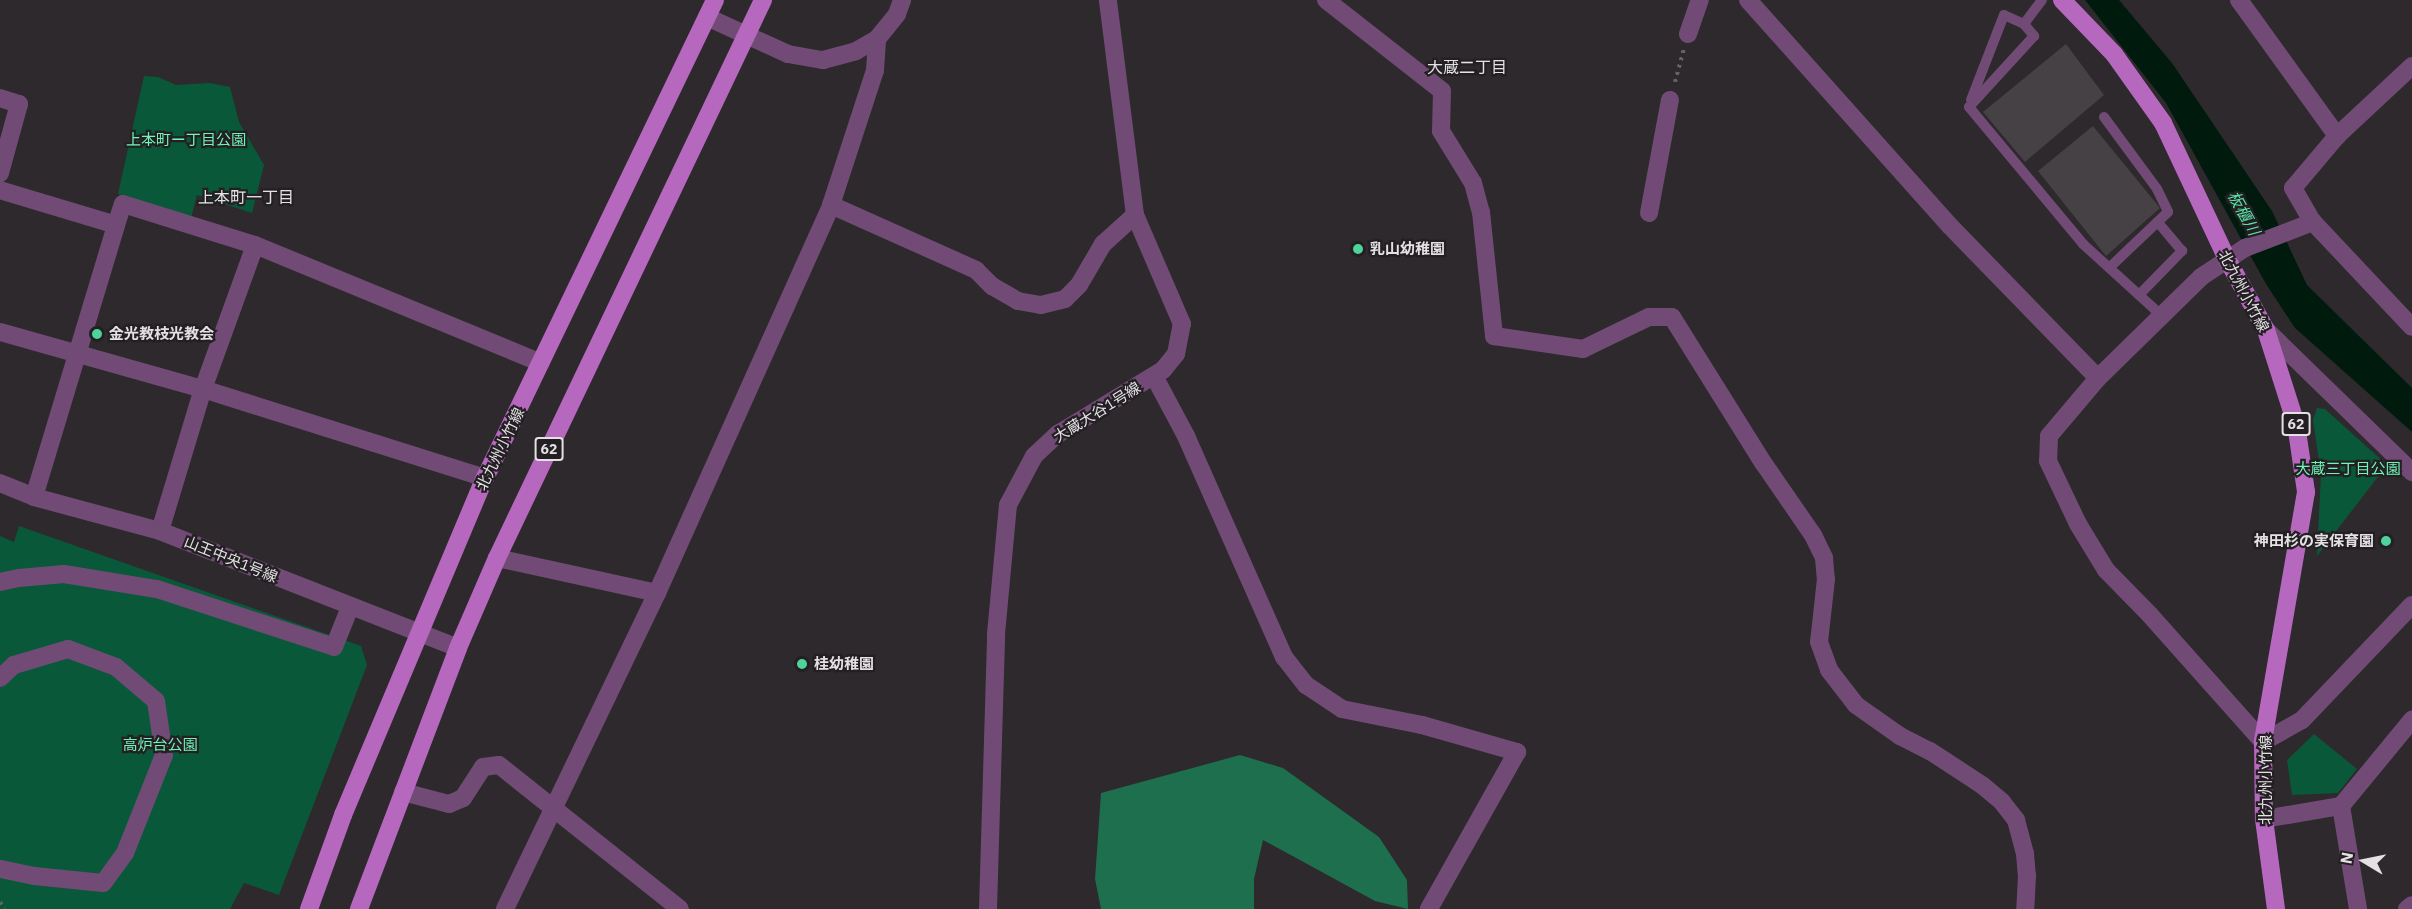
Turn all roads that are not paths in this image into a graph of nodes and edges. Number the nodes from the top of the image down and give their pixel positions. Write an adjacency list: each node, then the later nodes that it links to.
1 (715, 0): 11 (main road, 北九州小竹線)
2 (763, 0): 14 (main road, 62)
3 (902, 0): 15 (street)
4 (1108, 0): 26 (street, 大蔵大谷1号線)
5 (1326, 0): 70 (street)
6 (1700, 0): 13 (street)
7 (2042, 0): 12 (lane)
8 (2062, 0): 31 (main road, 北九州小竹線 / 62)
9 (2239, 0): 21 (street)
10 (1754, 2): 41 (street)
11 (707, 17): 14 (street); 39 (main road, 北九州小竹線)
12 (2024, 24): 19 (lane); 19 (lane)
13 (1688, 34)
14 (748, 36): 15 (street); 48 (main road, 62)
15 (877, 39): 24 (street)
16 (2412, 66): 21 (street)
17 (0, 98): 22 (street)
18 (1670, 100): 25 (street)
19 (1969, 107): 32 (lane)
20 (2104, 117): 27 (lane)
21 (2337, 136): 28 (street)
22 (0, 173)
23 (0, 190): 29 (street)
24 (831, 205): 26 (street); 50 (street)
25 (1649, 213)
26 (1135, 215): 40 (street, 大蔵大谷1号線)
27 (2158, 222): 32 (lane); 33 (lane)
28 (2313, 222): 31 (street); 35 (street)
29 (116, 225): 30 (street); 38 (street)
30 (255, 245): 39 (street); 42 (street)
31 (2227, 260): 34 (street); 36 (main road, 北九州小竹線 / 62)
32 (2109, 268): 33 (lane)
33 (2139, 295): 34 (lane)
34 (2162, 316): 41 (street)
35 (2412, 327)
36 (2266, 330): 43 (street); 57 (main road, 北九州小竹線 / 62)
37 (0, 332): 38 (street)
38 (79, 354): 42 (street); 46 (street)
39 (541, 363): 44 (main road, 北九州小竹線)
40 (1154, 376): 68 (street, 大蔵大谷1号線); 69 (street)
41 (2098, 378): 57 (street)
42 (203, 389): 44 (street); 47 (street)
43 (2412, 472)
44 (485, 478): 53 (main road, 北九州小竹線)
45 (0, 483): 46 (street, 山王中央1号線)
46 (34, 497): 47 (street, 山王中央1号線)
47 (160, 531): 52 (street, 山王中央1号線)
48 (497, 558): 50 (street); 54 (main road, 62)
49 (0, 582): 52 (street)
50 (657, 592): 59 (street)
51 (2412, 605): 57 (street)
52 (350, 607): 53 (street, 山王中央1号線)
53 (418, 632): 54 (street, 山王中央1号線); 64 (main road, 北九州小竹線)
54 (458, 648): 58 (main road, 62)
55 (0, 678): 62 (street)
56 (2412, 720): 60 (street)
57 (2263, 742): 61 (main road, 北九州小竹線 / 62)
58 (403, 792): 59 (street); 65 (main road, 62)
59 (552, 806): 66 (street); 67 (street)
60 (2341, 806): 61 (street); 72 (street)
61 (2264, 819): 71 (main road, 北九州小竹線 / 62)
62 (0, 869)
63 (2412, 905): 73 (street)
64 (309, 909)
65 (359, 909)
66 (505, 909)
67 (680, 909)
68 (988, 909)
69 (1429, 909)
70 (2025, 909)
71 (2277, 909)
72 (2358, 909)
73 (2407, 909)

